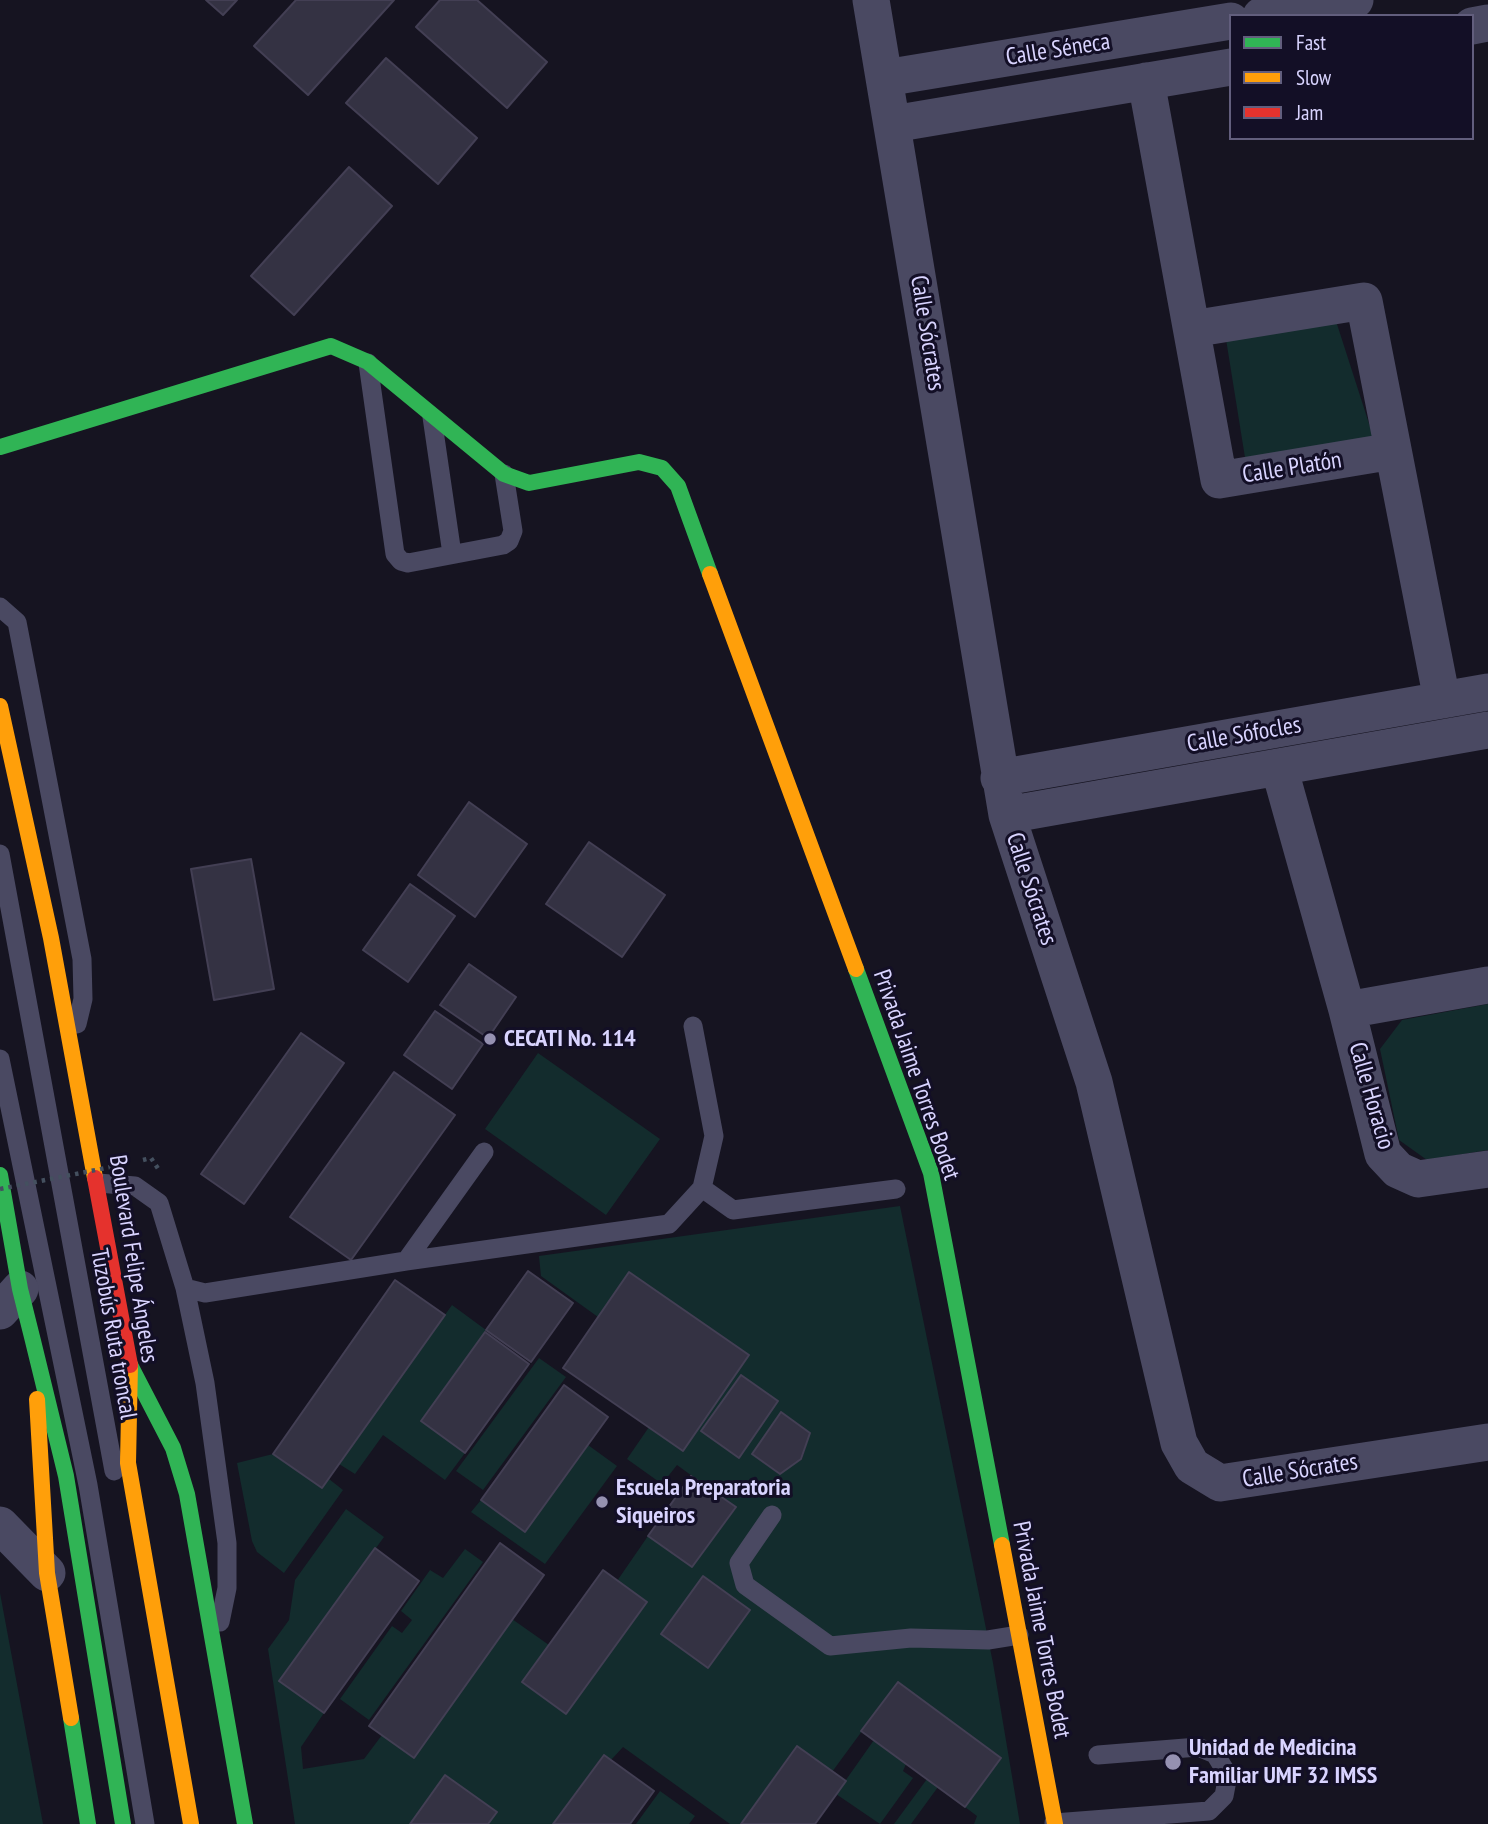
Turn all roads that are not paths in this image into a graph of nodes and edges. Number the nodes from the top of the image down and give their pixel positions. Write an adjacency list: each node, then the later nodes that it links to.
1 (871, 0): 6 (street, Calle Sócrates)
2 (1356, 0): 3 (street)
3 (1273, 14)
4 (1229, 21): 6 (street, Calle Séneca)
5 (1229, 67): 7 (street, Calle Séneca)
6 (885, 78): 8 (street, Calle Sócrates)
7 (1146, 81): 8 (street, Calle Séneca); 9 (street, Calle Platón)
8 (893, 124): 22 (street, Calle Sócrates)
9 (1192, 329): 13 (street); 13 (street, Calle Platón)
10 (368, 362): 11 (main road); 12 (main road); 15 (lane)
11 (432, 416): 14 (main road); 15 (lane)
12 (1, 442)
13 (1393, 451): 18 (street)
14 (504, 474): 15 (lane); 45 (main road, Privada Jaime Torres Bodet)
15 (453, 554)
16 (0, 607): 28 (lane)
17 (1488, 692): 18 (street, Calle Sófocles)
18 (1442, 700): 22 (street, Calle Sófocles)
19 (0, 706): 28 (main road, Boulevard Felipe Ángeles)
20 (1488, 730): 21 (street, Calle Sófocles)
21 (1279, 767): 23 (street, Calle Sófocles); 26 (street, Calle Horacio)
22 (999, 778): 23 (street, Calle Sócrates)
23 (1007, 815): 41 (street, Calle Sócrates)
24 (0, 853): 52 (lane, Tuzobús Ruta troncal)
25 (1488, 985): 26 (street, Calle Horacio)
26 (1347, 1010): 31 (street, Calle Horacio)
27 (693, 1026): 34 (lane)
28 (72, 1049): 33 (main road, Boulevard Felipe Ángeles)
29 (0, 1059): 51 (lane)
30 (484, 1152): 36 (lane)
31 (1488, 1169)
32 (0, 1175): 37 (main road)
33 (98, 1183): 38 (lane); 40 (main road, Boulevard Felipe Ángeles)
34 (702, 1188): 35 (lane); 36 (lane)
35 (896, 1189)
36 (406, 1261): 38 (lane)
37 (9, 1285): 39 (main road)
38 (185, 1288): 46 (lane)
39 (33, 1341): 44 (main road); 50 (main road)
40 (130, 1365): 46 (main road); 53 (main road, Boulevard Felipe Ángeles)
41 (1488, 1442)
42 (772, 1515): 45 (lane)
43 (0, 1525): 44 (street)
44 (47, 1573): 49 (main road)
45 (1018, 1636): 48 (main road, Privada Jaime Torres Bodet)
46 (215, 1644): 54 (main road)
47 (1097, 1755): 48 (lane)
48 (1054, 1823)
49 (88, 1824)
50 (123, 1824)
51 (145, 1824)
52 (172, 1824)
53 (191, 1824)
54 (245, 1824)

